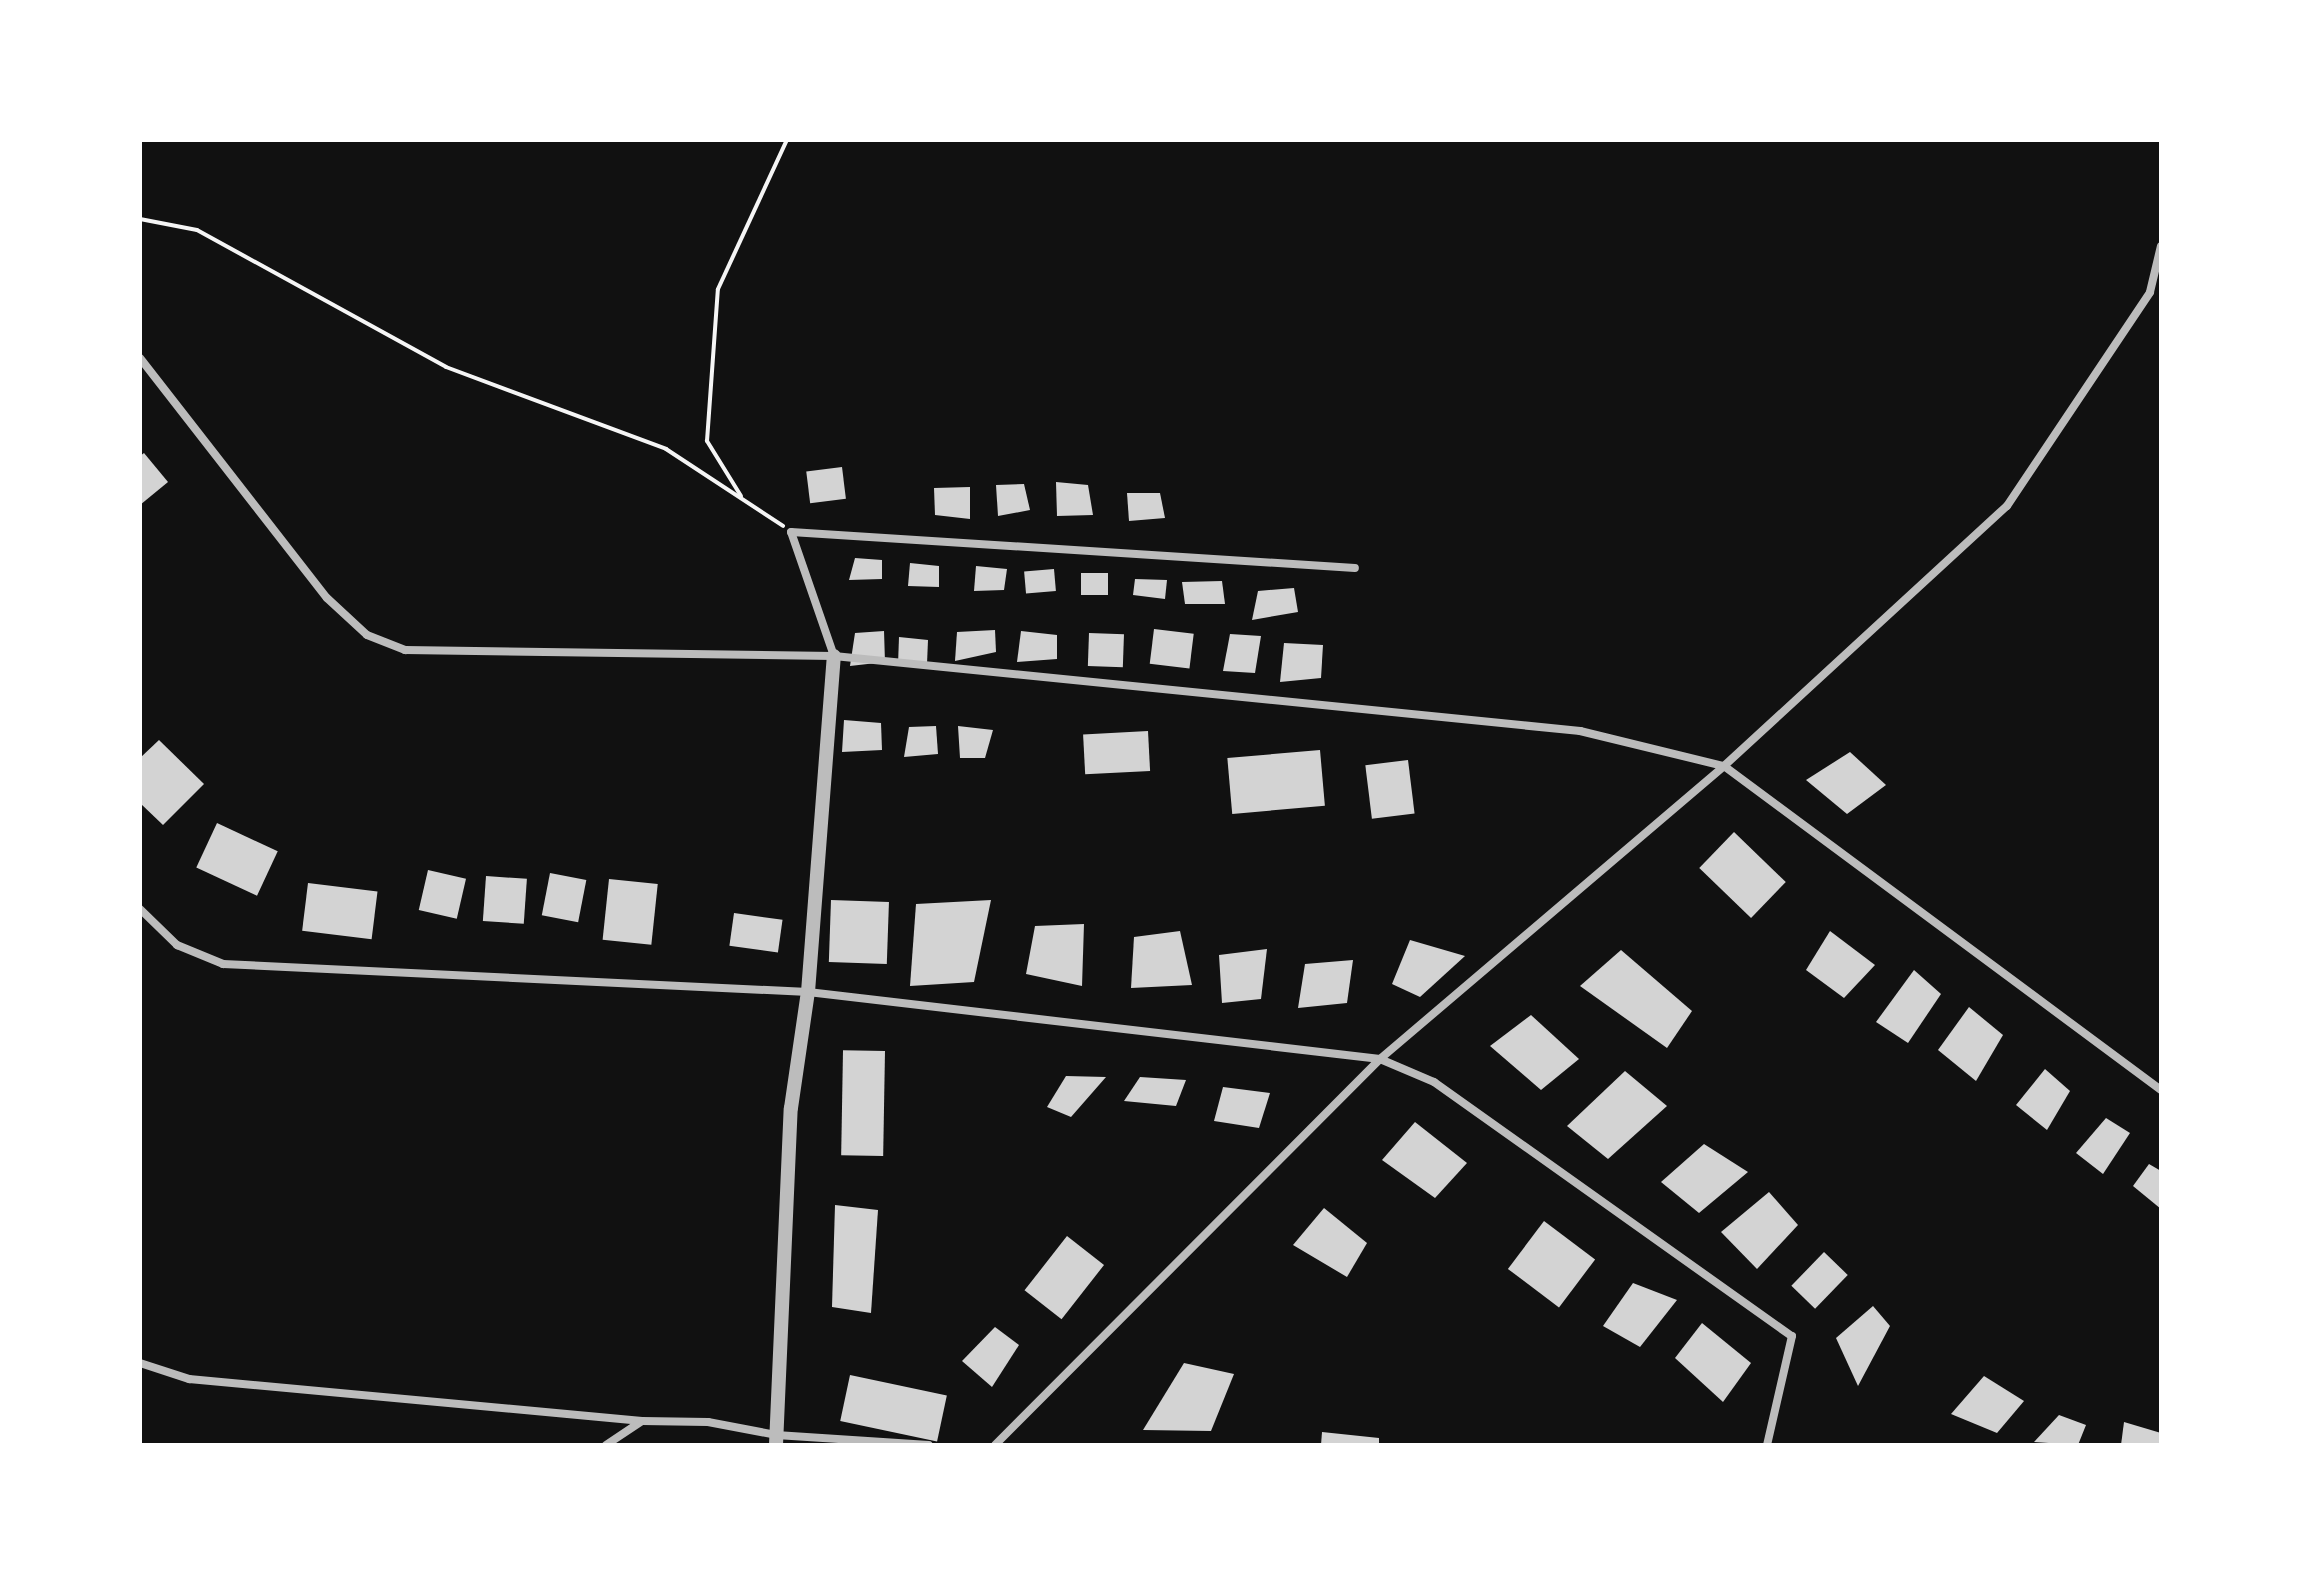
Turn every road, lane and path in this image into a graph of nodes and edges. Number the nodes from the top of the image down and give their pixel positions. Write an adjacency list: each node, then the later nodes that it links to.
1 (787, 140): 5 (path)
2 (140, 219): 5 (path)
3 (2161, 246): 9 (street)
4 (140, 358): 8 (street)
5 (743, 500): 6 (path)
6 (791, 532): 7 (street); 8 (street)
7 (1355, 568)
8 (834, 656): 9 (street); 11 (street)
9 (1724, 766): 12 (street); 13 (street)
10 (140, 909): 11 (street)
11 (808, 992): 12 (street); 16 (street)
12 (1380, 1059): 19 (street); 20 (street)
13 (2161, 1090)
14 (140, 1363): 15 (street)
15 (642, 1421): 16 (street); 17 (street)
16 (776, 1440): 18 (street)
17 (606, 1445)
18 (929, 1445)
19 (995, 1445)
20 (1767, 1445)

